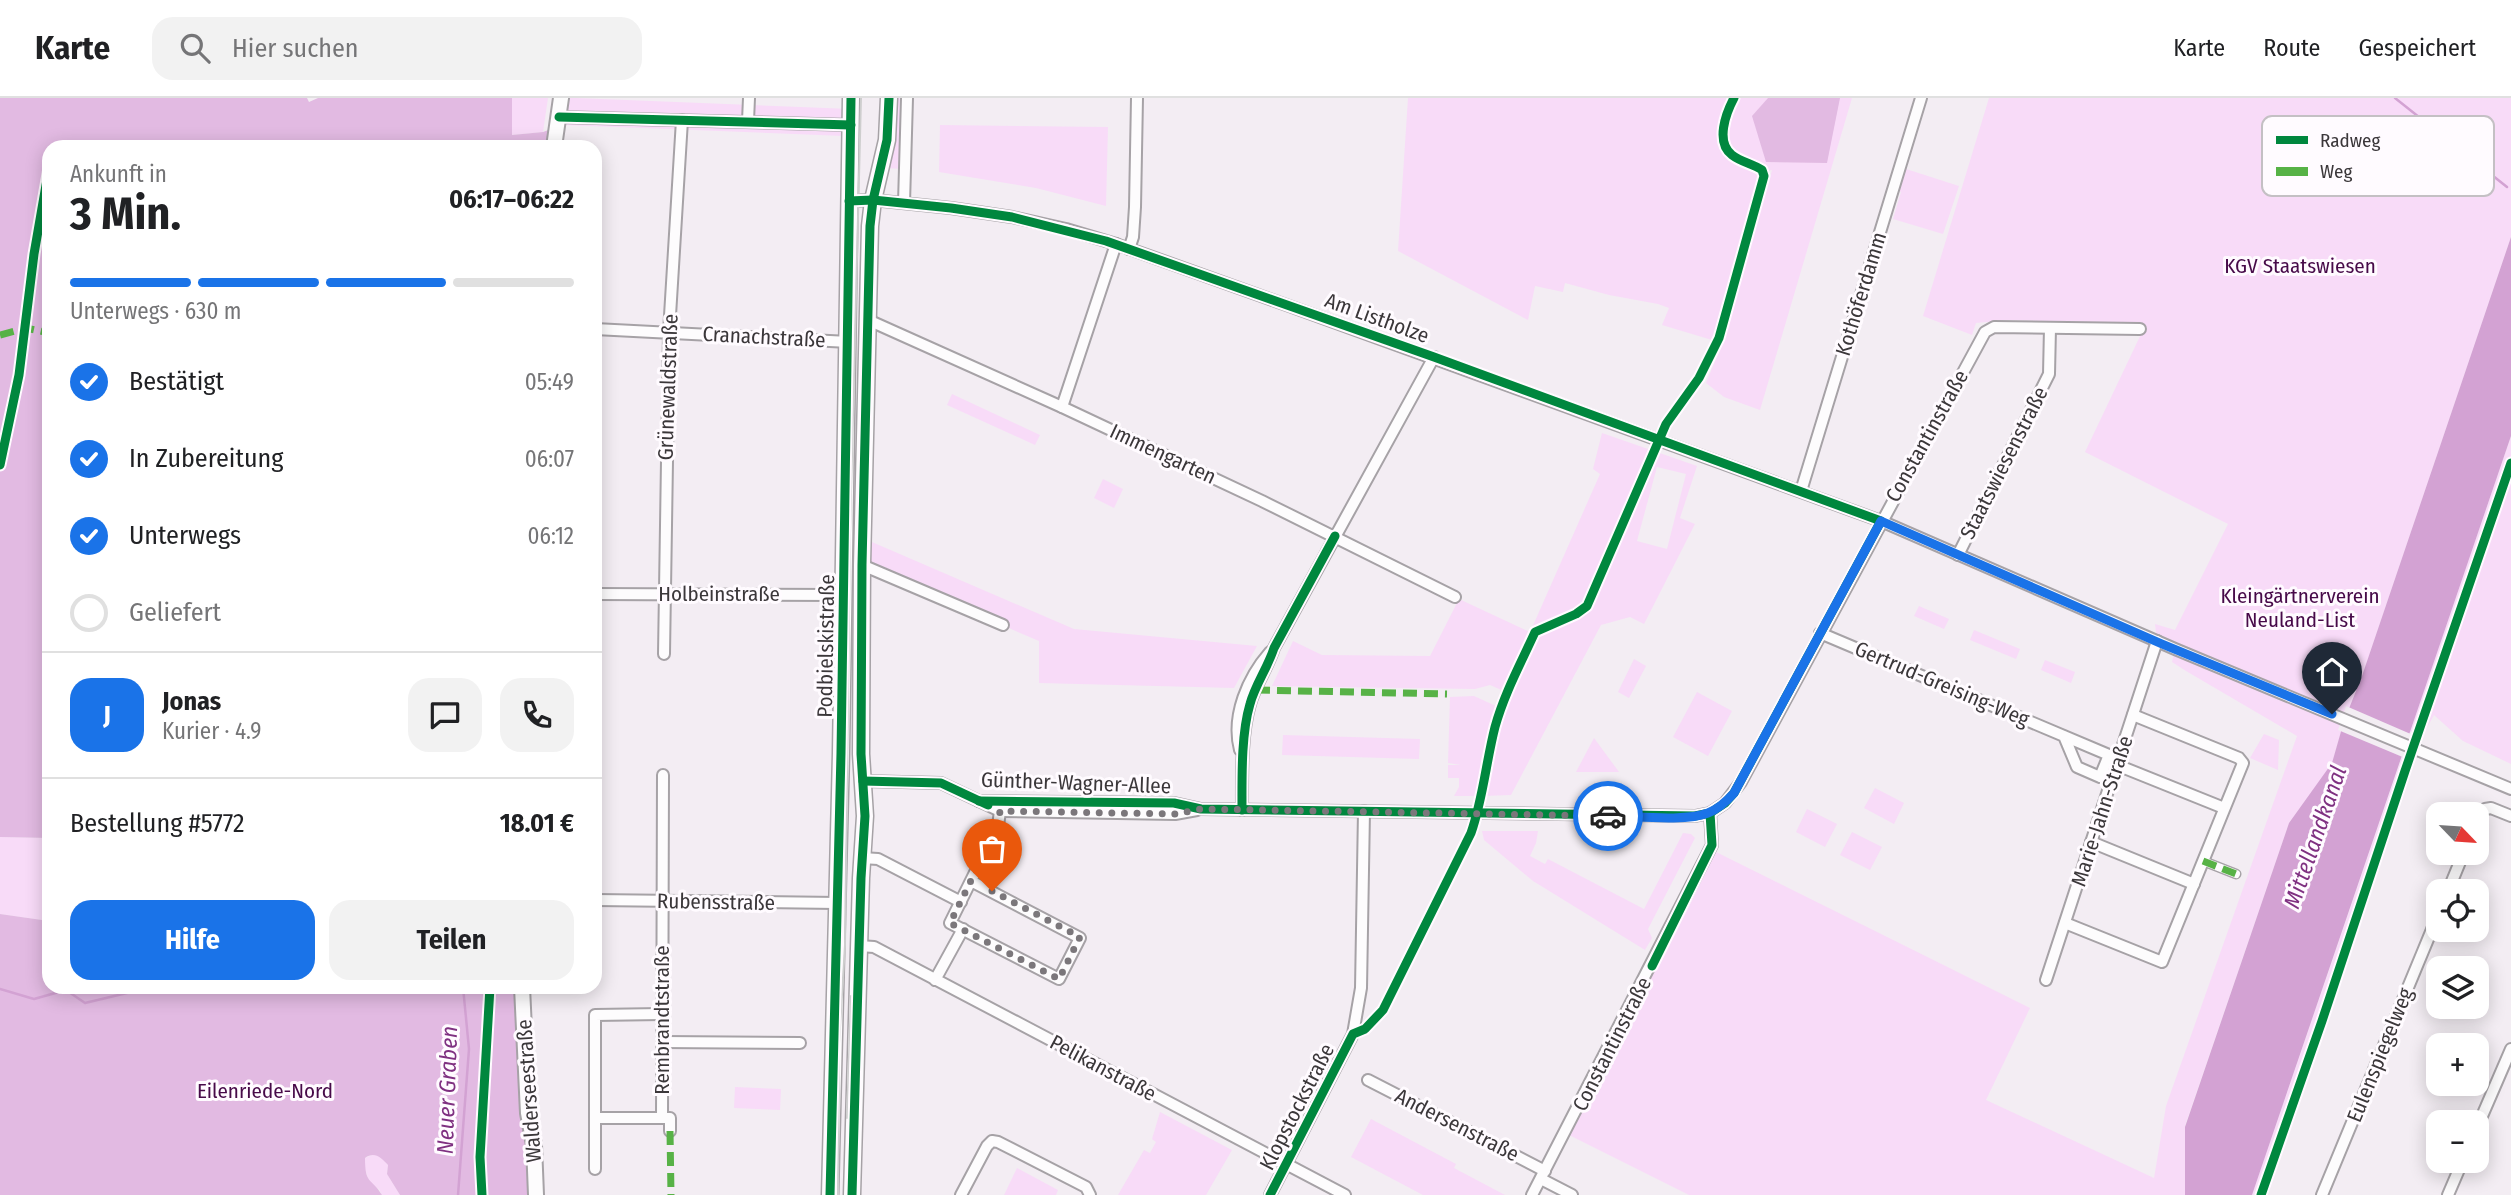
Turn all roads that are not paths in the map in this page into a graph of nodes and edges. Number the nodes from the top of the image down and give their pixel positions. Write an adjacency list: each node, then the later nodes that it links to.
1 (561, 98): 8 (street)
2 (749, 98): 10 (street)
3 (851, 98): 11 (main road, Podbielskistraße)
4 (889, 98): 13 (main road, Podbielskistraße)
5 (907, 98): 15 (street)
6 (1137, 98): 17 (street)
7 (1921, 98): 26 (street, Kothöferdamm)
8 (559, 117): 9 (street); 12 (street)
9 (682, 120): 10 (street); 22 (street, Grünewaldstraße)
10 (748, 121): 11 (street)
11 (851, 125): 14 (main road, Podbielskistraße)
12 (555, 140)
13 (873, 200): 14 (street, Am Listholze); 15 (street, Am Listholze); 18 (main road, Podbielskistraße)
14 (849, 201): 23 (main road, Podbielskistraße)
15 (904, 203): 16 (street, Am Listholze)
16 (1116, 244): 17 (street, Am Listholze); 25 (street)
17 (1129, 249): 24 (street, Am Listholze)
18 (868, 320): 25 (street, Immengarten); 30 (main road, Podbielskistraße)
19 (2050, 328): 21 (street, Constantinstraße); 27 (street, Constantinstraße); 29 (street, Staatswiesenstraße)
20 (602, 329): 22 (street, Cranachstraße)
21 (2140, 329)
22 (669, 332): 23 (street, Cranachstraße); 32 (street, Grünewaldstraße)
23 (849, 342): 33 (main road, Podbielskistraße)
24 (1434, 357): 26 (street, Am Listholze); 28 (street)
25 (1062, 407): 28 (street, Immengarten)
26 (1801, 491): 27 (street, Am Listholze)
27 (1881, 521): 29 (street, Am Listholze); 36 (street, Constantinstraße)
28 (1335, 536): 34 (street, Immengarten); 50 (street)
29 (1958, 555): 37 (street, Am Listholze)
30 (862, 565): 35 (street); 44 (main road, Podbielskistraße)
31 (602, 594): 32 (street, Holbeinstraße)
32 (664, 594): 33 (street, Holbeinstraße); 38 (street, Grünewaldstraße)
33 (844, 595): 43 (main road, Podbielskistraße)
34 (1455, 597)
35 (1003, 625)
36 (1820, 633): 40 (street, Gertrud-Greising-Weg); 53 (street, Constantinstraße)
37 (2157, 641): 39 (street, Marie-Jahn-Straße); 45 (street, Am Listholze)
38 (664, 654)
39 (2133, 715): 41 (street, Marie-Jahn-Straße); 47 (street)
40 (2064, 736)
41 (2117, 765): 47 (street); 55 (street, Marie-Jahn-Straße)
42 (663, 775): 62 (street, Rembrandtstraße)
43 (841, 780): 44 (main road); 64 (main road, Podbielskistraße)
44 (863, 781): 46 (street, Günther-Wagner-Allee); 56 (main road, Podbielskistraße)
45 (2511, 789)
46 (979, 801): 49 (street, Günther-Wagner-Allee); 51 (street, Günther-Wagner-Allee)
47 (2224, 808): 57 (street)
48 (2489, 808): 54 (street)
49 (1201, 809): 50 (street, Günther-Wagner-Allee); 51 (street, Günther-Wagner-Allee)
50 (1242, 810): 52 (street, Günther-Wagner-Allee)
51 (1000, 811): 59 (street)
52 (1364, 811): 53 (street, Günther-Wagner-Allee); 84 (street, Klopstockstraße)
53 (1710, 813): 87 (street, Constantinstraße)
54 (2511, 816)
55 (2091, 842): 60 (street); 65 (street, Marie-Jahn-Straße)
56 (862, 858): 63 (street); 69 (main road, Podbielskistraße)
57 (2203, 861): 58 (street); 60 (street)
58 (2236, 874)
59 (971, 881): 63 (street); 66 (street)
60 (2194, 884): 65 (street)
61 (602, 900): 62 (street, Rubensstraße)
62 (662, 901): 64 (street, Rubensstraße); 74 (street, Rembrandtstraße)
63 (961, 902): 66 (street)
64 (837, 903): 68 (main road, Podbielskistraße)
65 (2065, 923): 71 (street, Marie-Jahn-Straße)
66 (962, 929): 70 (street)
67 (2427, 942): 97 (street, Eulenspiegelweg)
68 (836, 944): 69 (main road); 89 (main road, Podbielskistraße)
69 (859, 946): 70 (street, Pelikanstraße); 90 (main road, Podbielskistraße)
70 (935, 980): 84 (street, Pelikanstraße)
71 (2046, 980)
72 (522, 994): 88 (street, Walderseestraße)
73 (595, 1002): 75 (street)
74 (662, 1014): 75 (street); 76 (street, Rembrandtstraße)
75 (595, 1015): 81 (street)
76 (662, 1041): 77 (street); 82 (street, Rembrandtstraße)
77 (800, 1043)
78 (2511, 1049): 80 (street)
79 (1368, 1080): 87 (street, Andersenstraße)
80 (2485, 1110)
81 (595, 1118): 82 (street); 85 (street)
82 (662, 1118): 83 (street, Rembrandtstraße)
83 (670, 1131)
84 (1286, 1164): 93 (street, Klopstockstraße); 94 (street, Pelikanstraße)
85 (596, 1169)
86 (2457, 1173): 98 (street)
87 (1543, 1175): 95 (street, Constantinstraße); 96 (street, Andersenstraße)
88 (536, 1195)
89 (830, 1195)
90 (852, 1195)
91 (961, 1195): 92 (street)
92 (1090, 1195)
93 (1270, 1195)
94 (1345, 1195)
95 (1532, 1195)
96 (1572, 1195)
97 (2322, 1195)
98 (2448, 1195)

